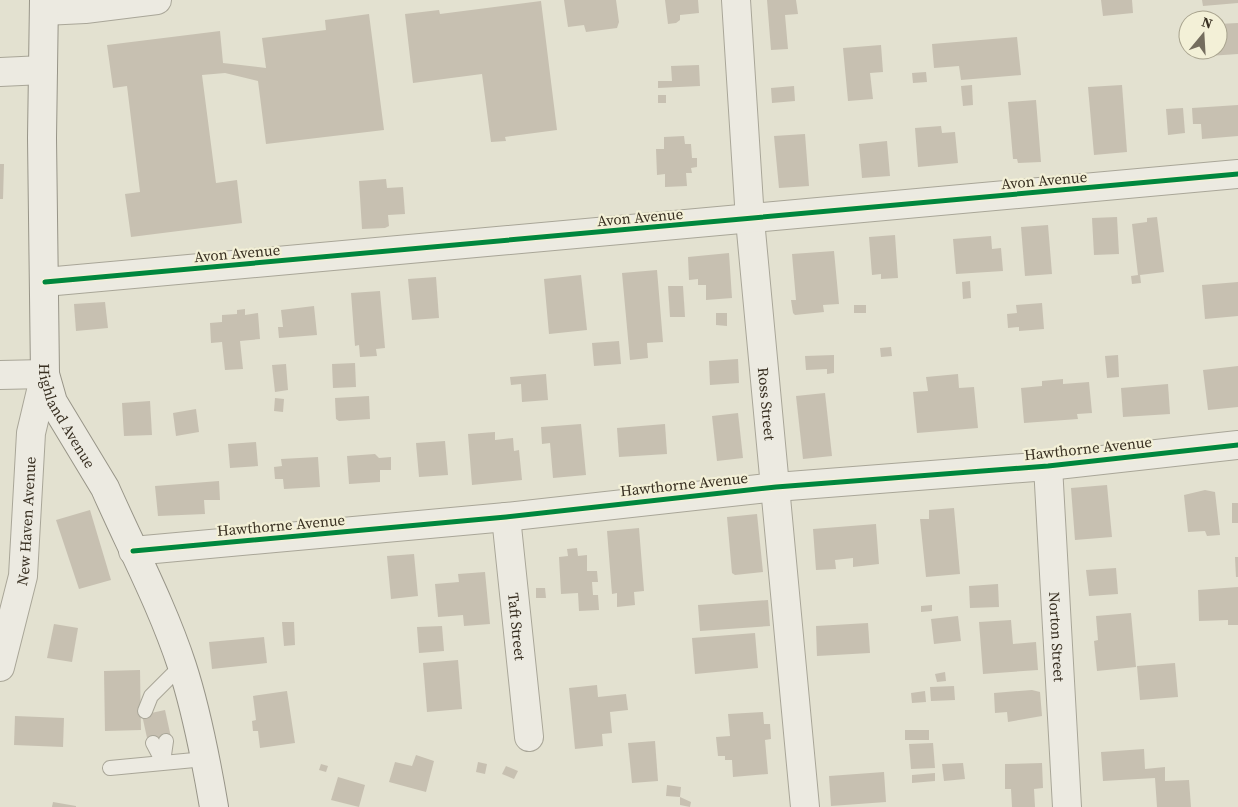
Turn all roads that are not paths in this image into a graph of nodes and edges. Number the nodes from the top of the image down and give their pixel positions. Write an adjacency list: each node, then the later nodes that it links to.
1 (157, 0): 3 (street)
2 (736, 0): 7 (street, Ross Street)
3 (44, 5): 4 (street, Highland Avenue)
4 (43, 70): 5 (street); 8 (street, Highland Avenue)
5 (0, 72)
6 (1238, 174): 7 (street, Avon Avenue)
7 (750, 220): 8 (street, Avon Avenue); 13 (street, Ross Street)
8 (45, 282): 9 (street, Highland Avenue)
9 (45, 374): 10 (street); 15 (street, Highland Avenue); 17 (street, New Haven Avenue)
10 (0, 375)
11 (1238, 445): 12 (street, Hawthorne Avenue)
12 (1048, 466): 13 (street, Hawthorne Avenue); 26 (street, Norton Street)
13 (776, 487): 14 (street, Hawthorne Avenue); 25 (street, Ross Street)
14 (506, 517): 15 (street, Hawthorne Avenue); 19 (street, Taft Street)
15 (133, 551): 16 (street, Highland Avenue)
16 (182, 665): 18 (lane); 21 (street, Highland Avenue)
17 (0, 667)
18 (152, 710)
19 (529, 737)
20 (160, 742): 22 (lane)
21 (205, 759): 22 (lane); 24 (street, Highland Avenue)
22 (163, 762): 23 (lane)
23 (110, 768)
24 (214, 807)
25 (805, 807)
26 (1067, 807)

